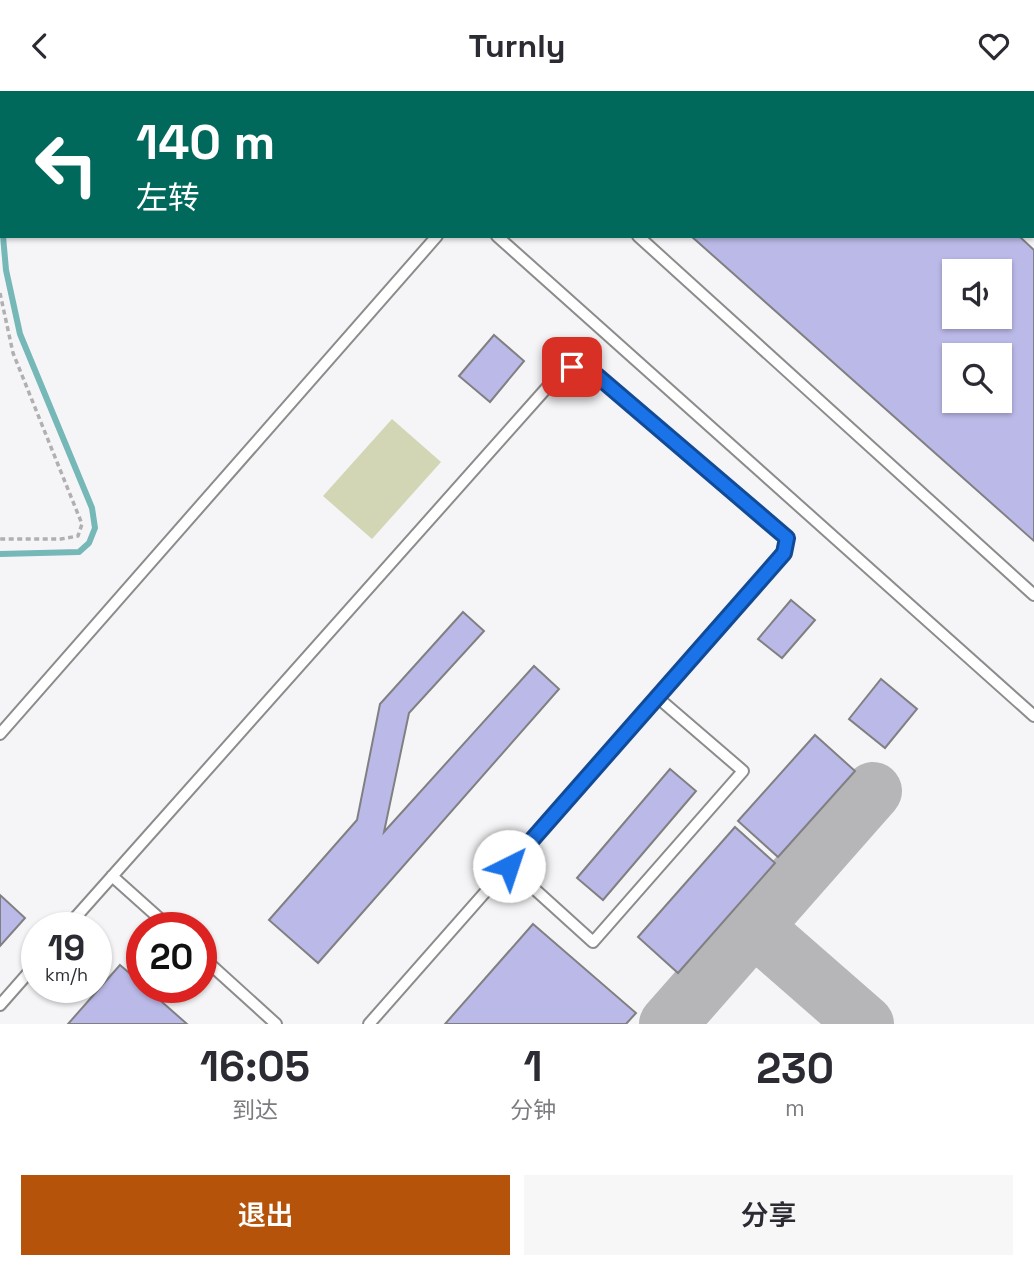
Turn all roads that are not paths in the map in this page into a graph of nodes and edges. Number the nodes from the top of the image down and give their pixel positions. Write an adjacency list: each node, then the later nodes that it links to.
1 (435, 238): 7 (lane)
2 (499, 238): 6 (lane)
3 (640, 238): 4 (lane)
4 (1034, 595)
5 (657, 697): 8 (lane); 8 (lane); 9 (lane)
6 (1034, 716)
7 (0, 734)
8 (509, 866): 16 (lane)
9 (112, 876): 10 (lane); 11 (lane)
10 (80, 912)
11 (152, 912)
12 (217, 971): 15 (lane)
13 (21, 981): 14 (lane)
14 (0, 1005)
15 (276, 1024)
16 (369, 1024)

